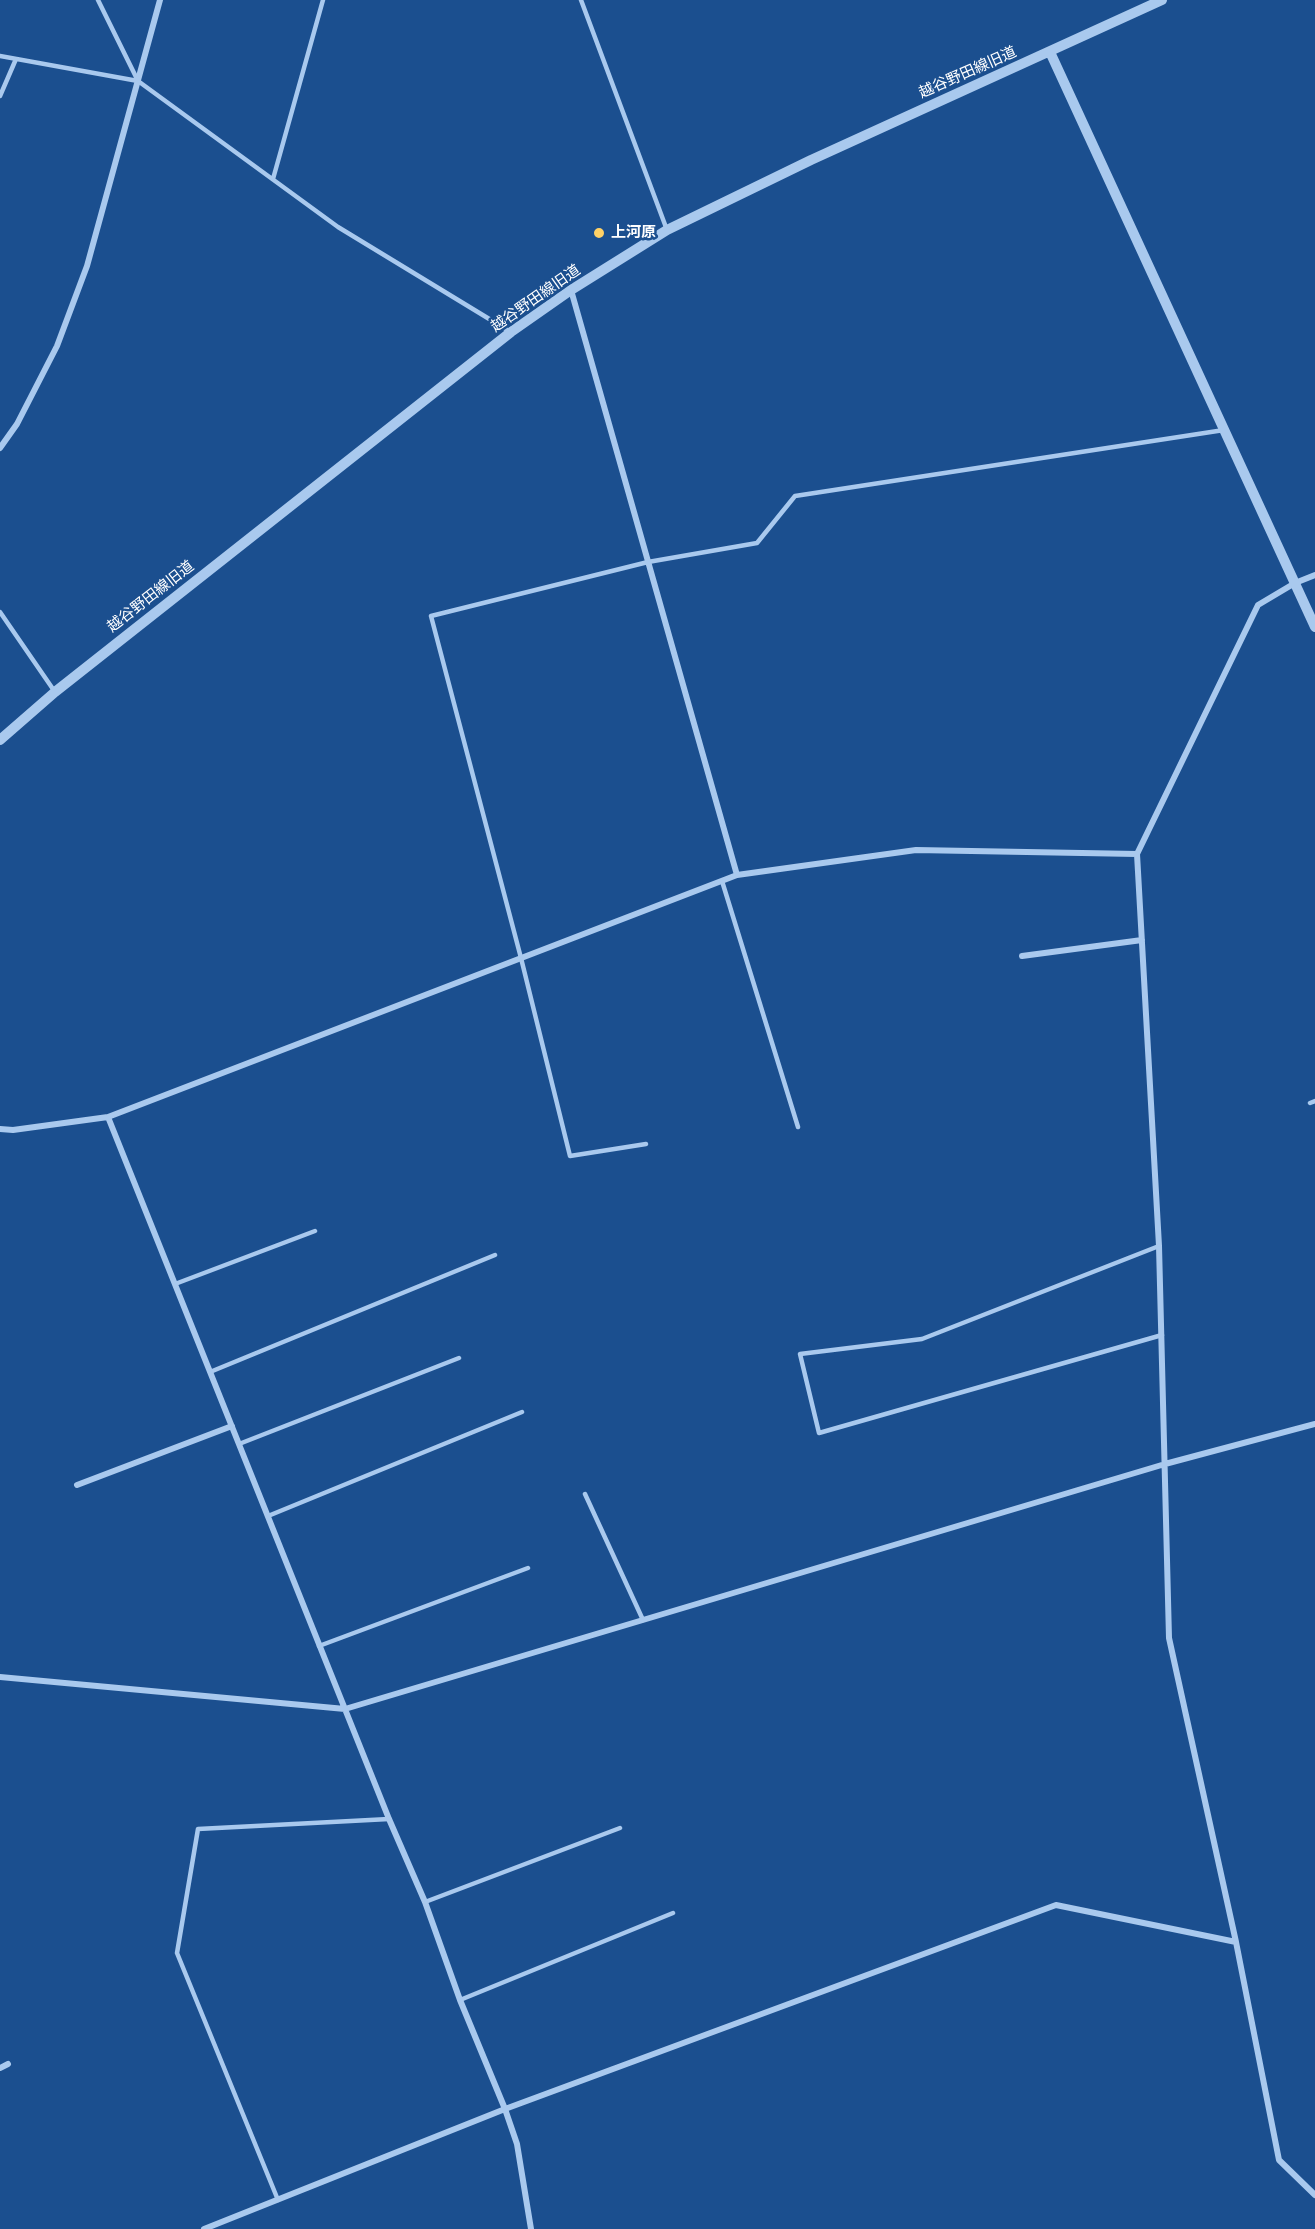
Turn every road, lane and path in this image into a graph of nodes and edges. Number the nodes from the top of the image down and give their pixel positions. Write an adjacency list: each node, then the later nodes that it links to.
1 (98, 0): 9 (lane)
2 (159, 0): 9 (street)
3 (323, 0): 11 (lane)
4 (581, 0): 12 (lane)
5 (1162, 0): 6 (street, 越谷野田線旧道)
6 (1050, 52): 12 (street, 越谷野田線旧道); 15 (street)
7 (0, 56): 8 (lane)
8 (16, 58): 9 (lane); 10 (lane)
9 (138, 81): 11 (lane); 16 (street)
10 (0, 96)
11 (273, 179): 14 (lane)
12 (667, 230): 13 (street, 越谷野田線旧道)
13 (572, 290): 14 (street, 越谷野田線旧道); 17 (street)
14 (511, 332): 22 (street, 越谷野田線旧道)
15 (1224, 430): 17 (lane); 19 (street)
16 (0, 448)
17 (648, 562): 25 (street); 29 (lane)
18 (1315, 575): 19 (street)
19 (1295, 583): 21 (street); 24 (street)
20 (0, 612): 22 (lane)
21 (1315, 627)
22 (55, 692): 23 (street, 越谷野田線旧道)
23 (0, 740)
24 (1137, 854): 25 (street); 27 (street)
25 (737, 875): 26 (street)
26 (722, 881): 29 (street); 31 (lane)
27 (1142, 940): 28 (street); 35 (street)
28 (1022, 956)
29 (521, 958): 30 (street); 33 (lane)
30 (108, 1117): 32 (street); 37 (street)
31 (798, 1127)
32 (0, 1130)
33 (646, 1144)
34 (315, 1232): 37 (lane)
35 (1159, 1246): 38 (street); 38 (lane)
36 (495, 1255): 40 (lane)
37 (175, 1284): 40 (street)
38 (1162, 1335): 45 (street)
39 (459, 1358): 44 (lane)
40 (210, 1372): 43 (street)
41 (522, 1412): 48 (lane)
42 (1315, 1424): 45 (street)
43 (232, 1426): 44 (street); 46 (street)
44 (239, 1444): 48 (street)
45 (1165, 1464): 50 (street); 58 (street)
46 (77, 1485)
47 (585, 1494): 50 (lane)
48 (268, 1516): 51 (street)
49 (528, 1568): 51 (lane)
50 (643, 1620): 53 (street)
51 (320, 1646): 53 (street)
52 (0, 1677): 53 (street)
53 (345, 1709): 54 (street)
54 (389, 1819): 56 (street); 64 (lane)
55 (620, 1828): 56 (lane)
56 (425, 1902): 59 (street)
57 (674, 1913): 59 (lane)
58 (1236, 1942): 62 (street); 63 (street)
59 (459, 2000): 62 (street)
60 (9, 2064): 61 (street)
61 (0, 2068)
62 (505, 2109): 64 (street); 66 (street)
63 (1315, 2195)
64 (278, 2200): 65 (street)
65 (204, 2229)
66 (531, 2229)

